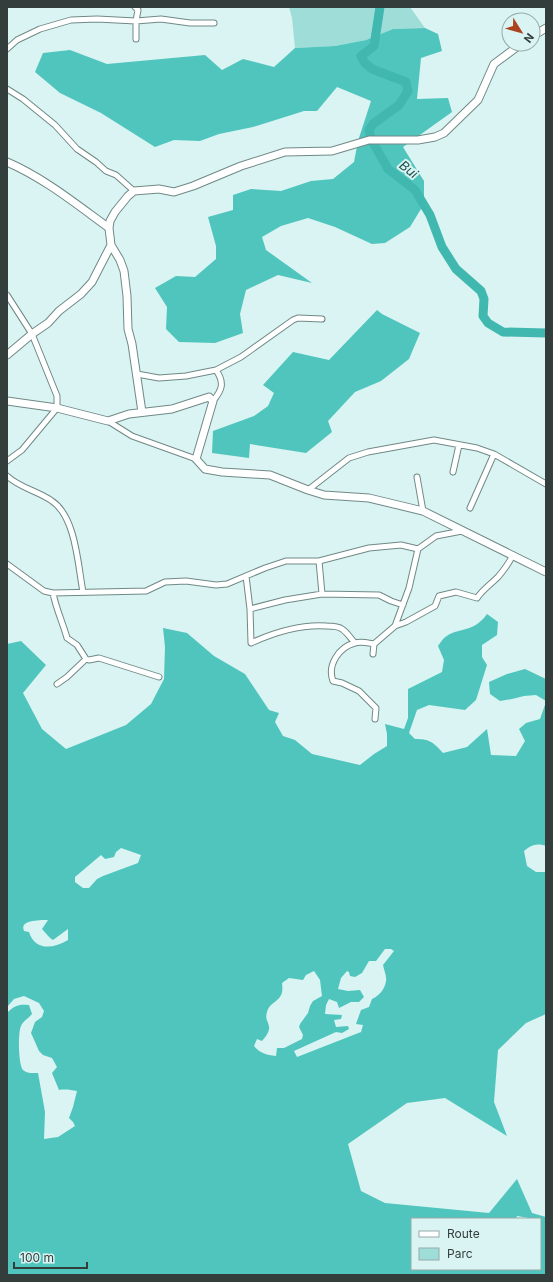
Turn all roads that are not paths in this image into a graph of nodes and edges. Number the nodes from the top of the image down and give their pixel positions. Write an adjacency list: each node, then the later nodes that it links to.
1 (135, 7): 2 (street)
2 (136, 21): 3 (street); 4 (street); 5 (street)
3 (214, 23)
4 (136, 39)
5 (7, 49)
6 (510, 52): 9 (street)
7 (7, 88): 9 (street)
8 (7, 162): 10 (street)
9 (134, 191): 10 (street)
10 (108, 228): 11 (street)
11 (111, 245): 14 (street); 17 (street)
12 (7, 295): 14 (street)
13 (322, 319): 16 (street)
14 (32, 334): 15 (street); 20 (street)
15 (7, 356)
16 (216, 370): 17 (street); 19 (street)
17 (137, 374): 21 (street)
18 (7, 401): 20 (street)
19 (213, 401): 21 (street); 25 (street)
20 (57, 408): 22 (street); 26 (street)
21 (142, 412): 22 (street)
22 (108, 421): 25 (street)
23 (460, 445): 24 (street); 27 (street); 31 (street)
24 (494, 454): 30 (street); 32 (street)
25 (196, 459): 31 (street)
26 (7, 461)
27 (452, 472)
28 (7, 476): 41 (street)
29 (417, 477): 33 (street)
30 (546, 484)
31 (308, 490): 33 (street)
32 (470, 508)
33 (423, 511): 34 (street)
34 (462, 530): 35 (street); 36 (street)
35 (418, 549): 37 (street); 44 (street)
36 (513, 556): 39 (street); 46 (street)
37 (319, 560): 40 (street); 43 (street)
38 (7, 564): 42 (street)
39 (546, 572)
40 (246, 576): 41 (street); 45 (street)
41 (83, 592): 42 (street)
42 (53, 593): 50 (street)
43 (322, 594): 44 (street); 45 (street)
44 (403, 605): 46 (street)
45 (250, 609): 47 (street)
46 (394, 626): 48 (street)
47 (355, 643): 48 (street); 53 (street)
48 (374, 644): 49 (street)
49 (373, 654)
50 (86, 659): 51 (street); 52 (street)
51 (159, 677)
52 (57, 684)
53 (376, 719)

